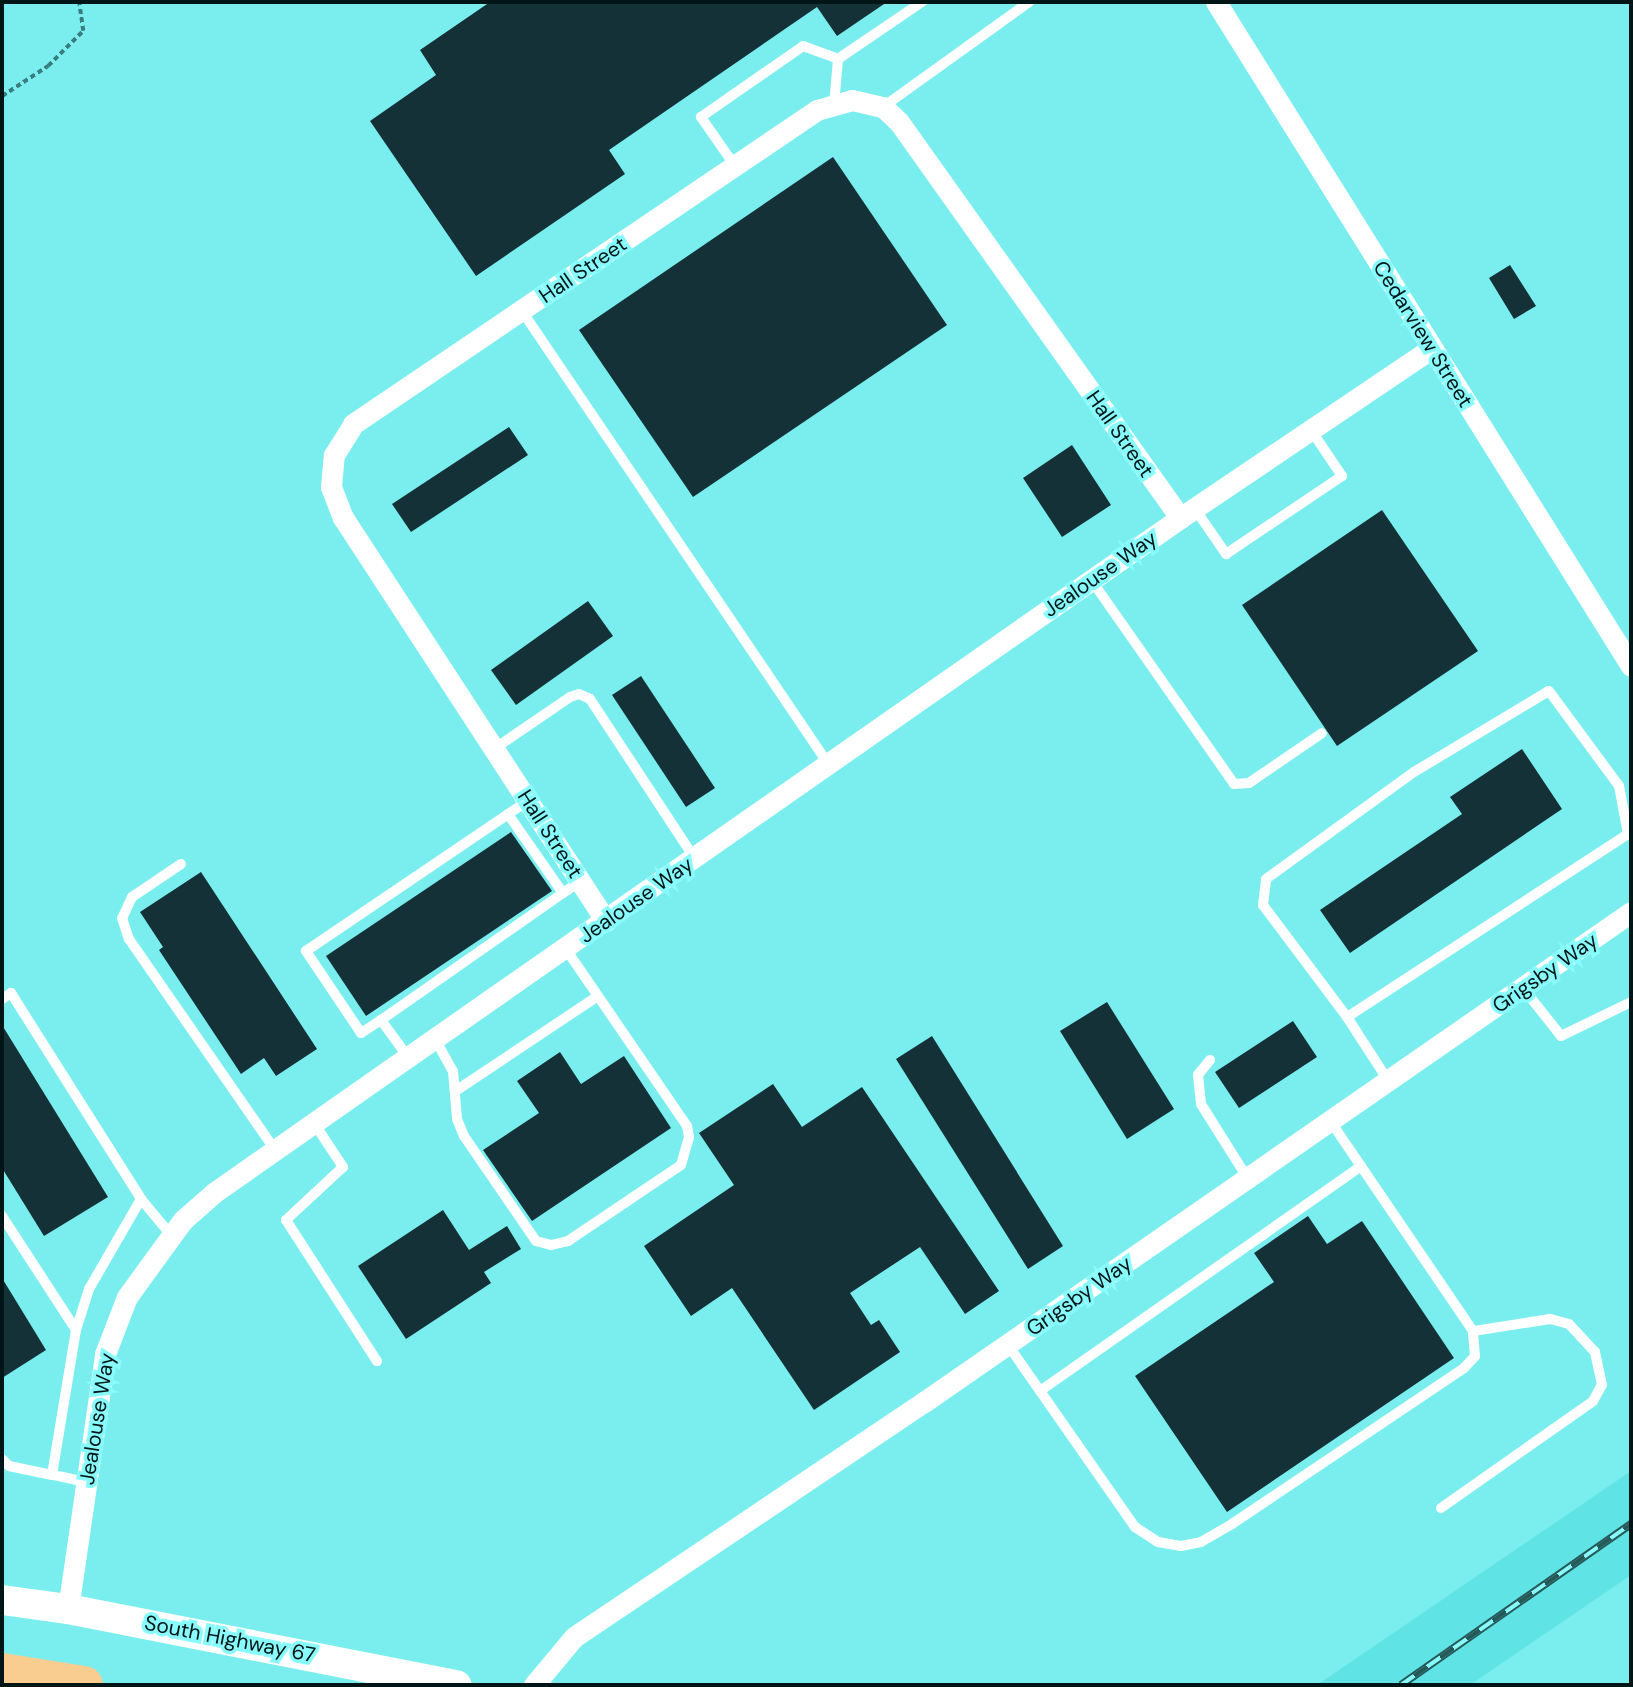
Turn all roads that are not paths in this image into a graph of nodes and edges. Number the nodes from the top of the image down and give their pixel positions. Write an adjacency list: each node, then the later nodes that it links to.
1 (922, 2): 4 (lane)
2 (1029, 2): 6 (lane)
3 (1216, 2): 9 (street, Cedarview Street)
4 (838, 60): 5 (lane); 7 (lane)
5 (834, 105): 6 (street, Hall Street); 7 (street, Hall Street)
6 (883, 107): 11 (street, Hall Street)
7 (735, 166): 8 (street, Hall Street)
8 (522, 311): 15 (street, Hall Street); 16 (lane)
9 (1432, 348): 10 (street, Jealouse Way); 13 (street, Cedarview Street)
10 (1311, 430): 11 (street, Jealouse Way); 11 (lane)
11 (1187, 514): 12 (street, Jealouse Way)
12 (1091, 580): 14 (lane); 16 (street, Jealouse Way)
13 (1631, 666)
14 (1322, 733)
15 (494, 749): 17 (street, Hall Street); 19 (lane)
16 (829, 765): 19 (street, Jealouse Way)
17 (528, 801): 18 (lane); 21 (street, Hall Street)
18 (508, 814): 22 (lane); 31 (lane)
19 (695, 859): 24 (street, Jealouse Way)
20 (181, 864): 39 (lane)
21 (581, 881): 22 (lane); 24 (street, Hall Street)
22 (563, 893): 31 (lane)
23 (1631, 912): 26 (street, Grigsby Way)
24 (606, 921): 25 (street, Jealouse Way)
25 (566, 949): 27 (lane); 32 (street, Jealouse Way)
26 (1523, 988): 29 (lane); 35 (street, Grigsby Way)
27 (598, 996): 36 (lane); 36 (lane)
28 (2, 999): 42 (lane)
29 (1631, 1002)
30 (1346, 1017): 30 (lane); 35 (lane)
31 (381, 1020): 33 (lane)
32 (435, 1039): 33 (street, Jealouse Way); 36 (lane)
33 (408, 1057): 38 (street, Jealouse Way)
34 (1210, 1060): 41 (lane)
35 (1389, 1082): 37 (street, Grigsby Way)
36 (457, 1090)
37 (1331, 1122): 40 (lane); 41 (street, Grigsby Way)
38 (314, 1123): 39 (street, Jealouse Way); 48 (lane)
39 (275, 1150): 44 (street, Jealouse Way)
40 (1361, 1166): 46 (lane); 49 (lane)
41 (1248, 1179): 47 (street, Grigsby Way)
42 (141, 1199): 44 (lane); 45 (lane)
43 (2, 1216): 45 (lane)
44 (171, 1235): 52 (street, Jealouse Way)
45 (76, 1330): 51 (lane)
46 (1473, 1331): 49 (lane); 53 (lane)
47 (1008, 1345): 49 (lane); 59 (street, Grigsby Way)
48 (377, 1361)
49 (1040, 1391)
50 (2, 1460): 51 (lane)
51 (52, 1475): 52 (lane)
52 (86, 1482): 55 (street, Jealouse Way)
53 (1441, 1508)
54 (2, 1600): 55 (main road, South Highway 67)
55 (68, 1609): 58 (main road, South Highway 67)
56 (2, 1672): 57 (highway)
57 (84, 1685)
58 (457, 1685)
59 (534, 1685)

